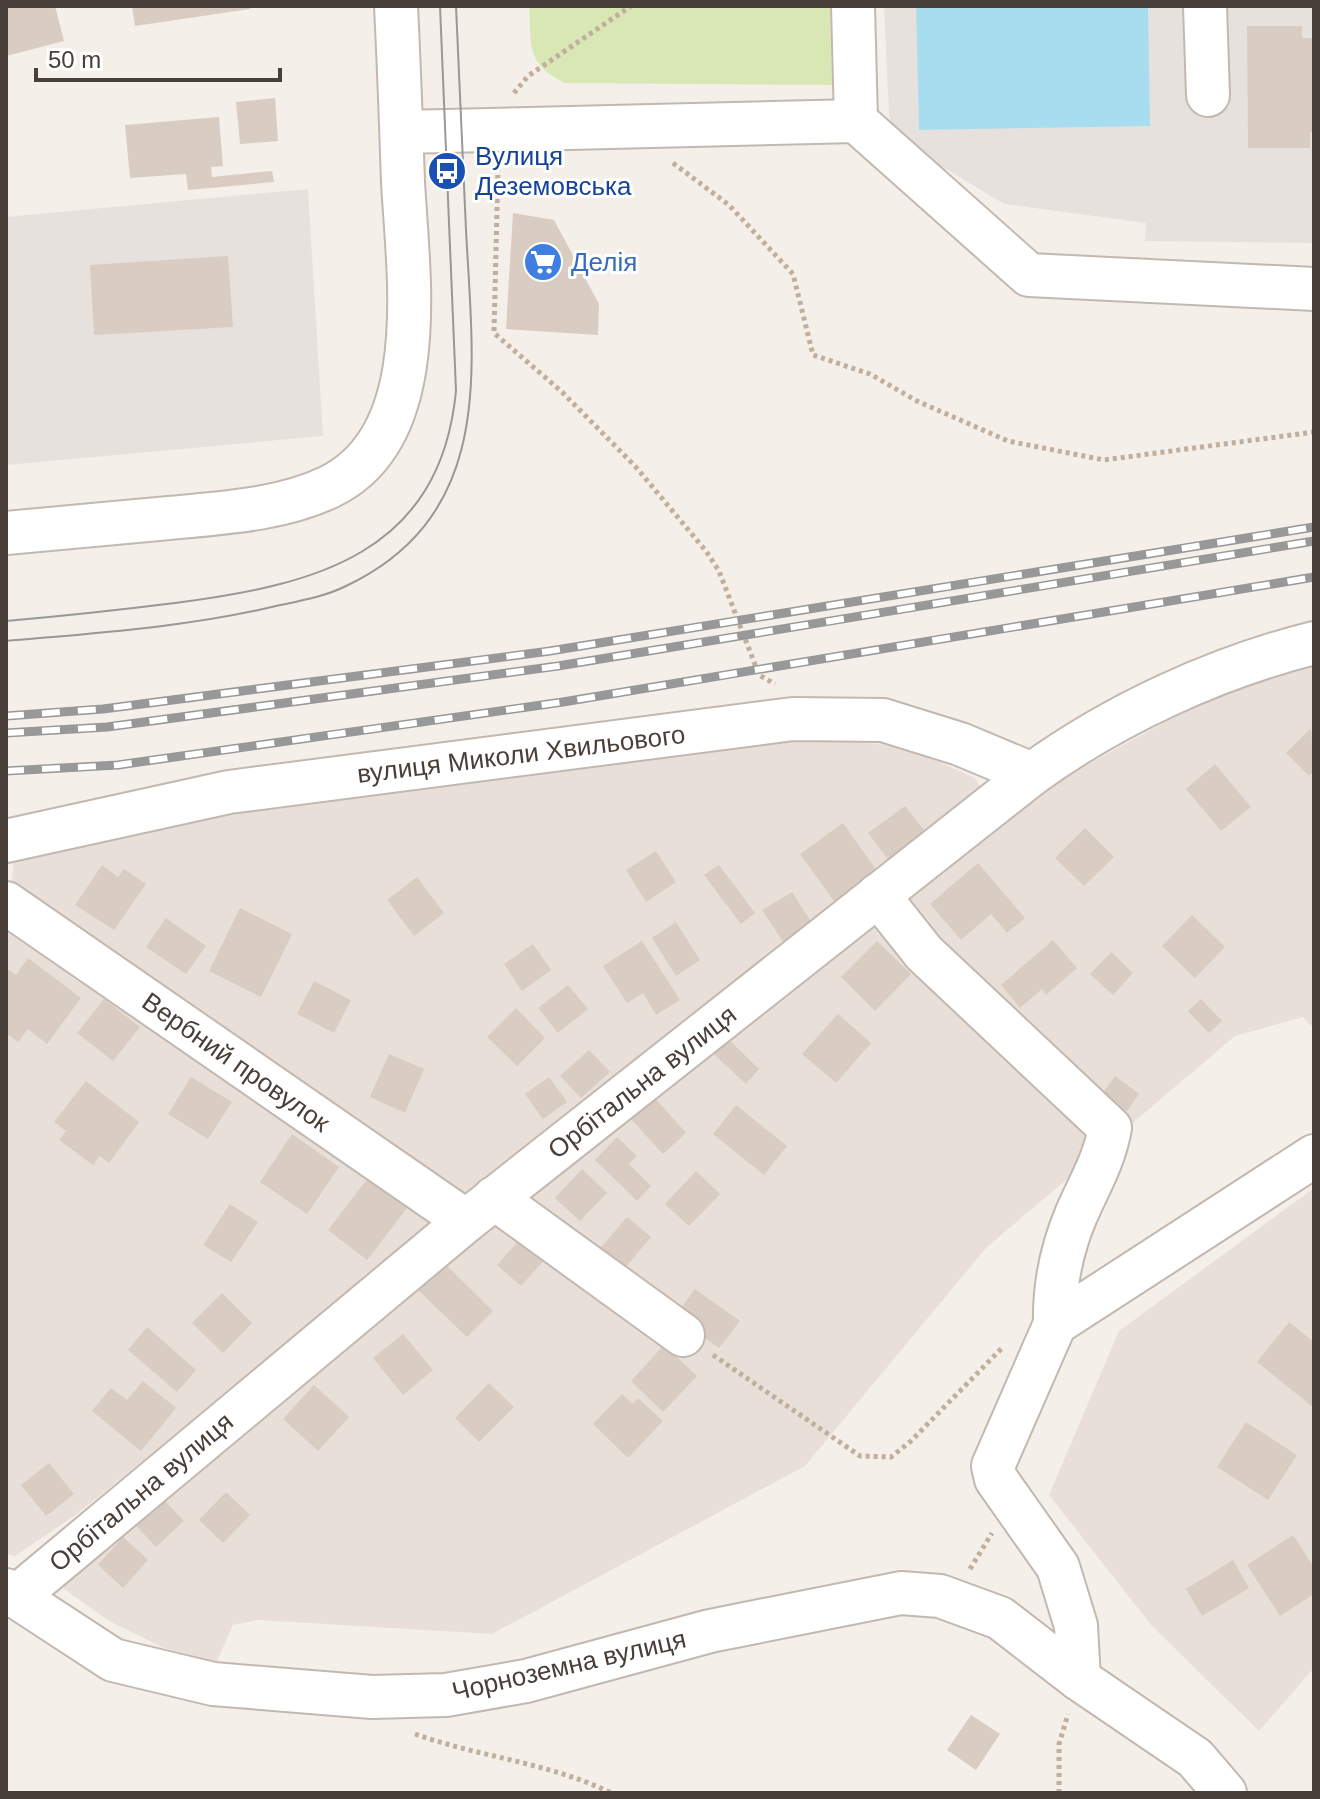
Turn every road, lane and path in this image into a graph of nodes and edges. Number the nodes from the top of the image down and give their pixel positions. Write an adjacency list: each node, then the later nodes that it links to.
1 (396, 6): 8 (street)
2 (631, 6): 7 (path)
3 (853, 6): 6 (street)
4 (1205, 6): 5 (street)
5 (1208, 95)
6 (856, 121): 7 (street); 10 (street)
7 (489, 130): 8 (street); 14 (path)
8 (402, 132): 12 (street)
9 (671, 161): 11 (path)
10 (1314, 289)
11 (1314, 432)
12 (6, 533)
13 (1314, 643): 15 (street, Орбітальна вулиця)
14 (785, 689)
15 (1032, 774): 16 (street, вулиця Миколи Хвильового); 17 (street, Орбітальна вулиця)
16 (6, 841)
17 (878, 895): 20 (street, Орбітальна вулиця); 21 (street)
18 (6, 903): 20 (street, Вербний провулок)
19 (1314, 1156): 21 (street)
20 (480, 1210): 22 (street, Вербний провулок); 24 (street, Орбітальна вулиця)
21 (1055, 1324): 22 (path); 23 (street)
22 (683, 1335)
23 (1005, 1491): 25 (path); 26 (street)
24 (12, 1593): 25 (street, Чорноземна вулиця)
25 (940, 1596): 26 (street, Чорноземна вулиця)
26 (1079, 1679): 29 (path); 30 (street)
27 (405, 1731): 28 (path)
28 (611, 1793)
29 (1059, 1793)
30 (1225, 1793)

